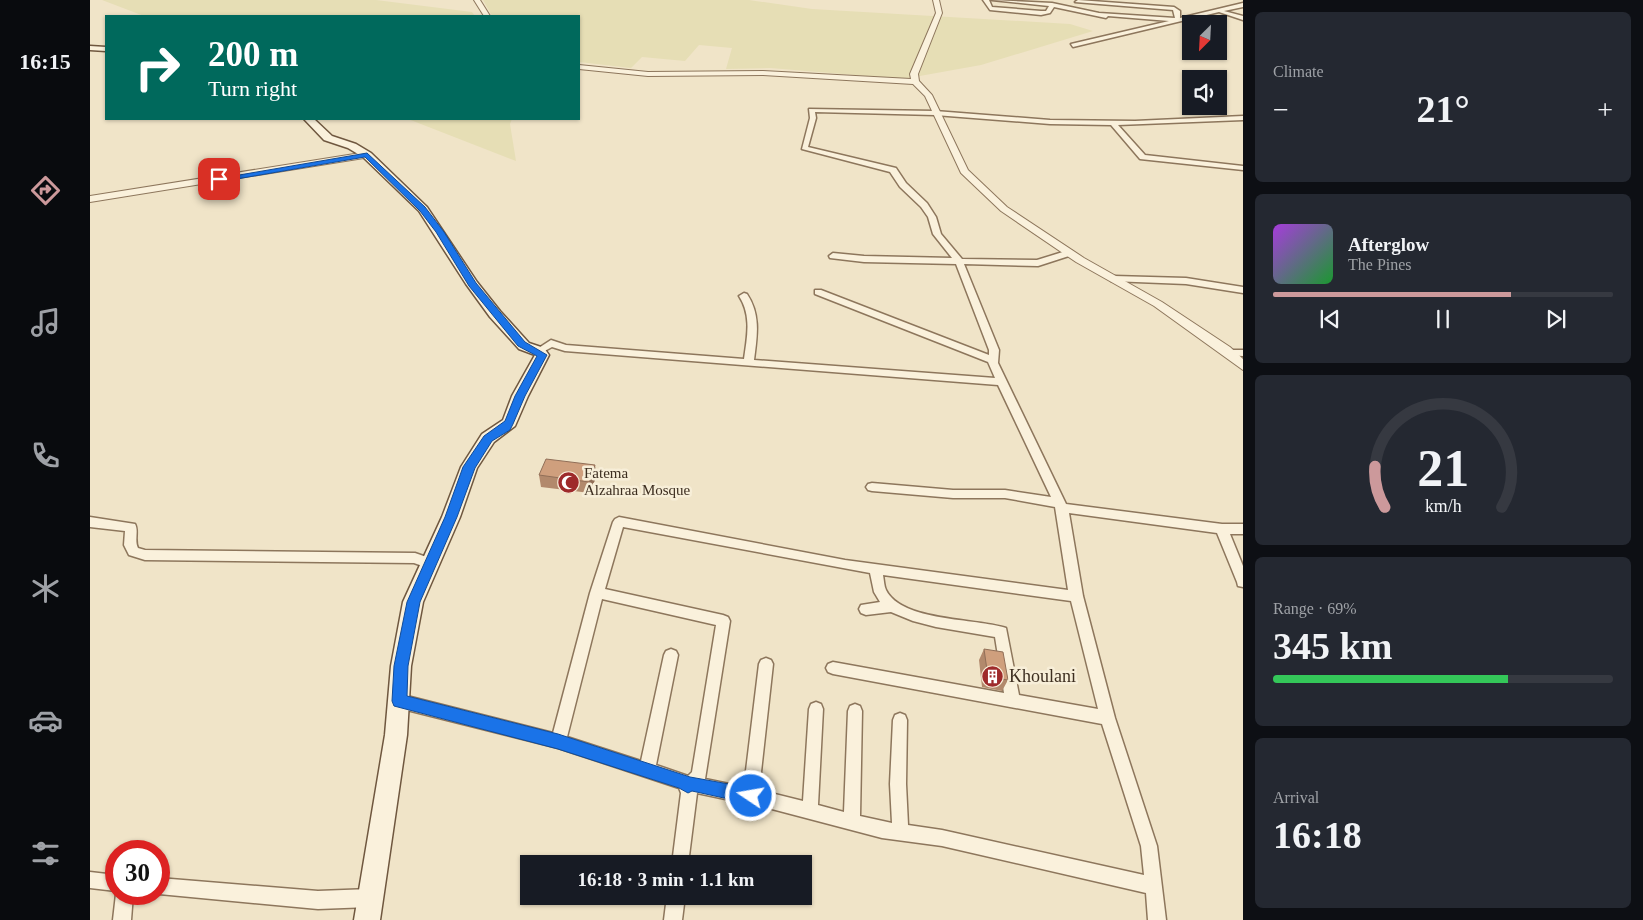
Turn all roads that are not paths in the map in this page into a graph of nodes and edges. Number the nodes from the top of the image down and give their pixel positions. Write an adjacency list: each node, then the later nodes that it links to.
1 (477, 0): 12 (street)
2 (936, 0): 20 (street)
3 (986, 0): 8 (street)
4 (995, 0): 5 (street)
5 (1020, 1): 8 (street)
6 (1078, 2): 14 (street)
7 (1062, 3): 8 (street); 11 (street)
8 (1052, 5)
9 (1243, 5): 10 (street)
10 (1221, 12): 13 (street); 14 (street)
11 (1100, 14): 14 (street); 15 (street)
12 (486, 15)
13 (1243, 18)
14 (1178, 20): 15 (street)
15 (1144, 27): 16 (street)
16 (1073, 45)
17 (90, 48): 18 (main road)
18 (105, 49)
19 (580, 67): 20 (street)
20 (915, 82): 21 (street)
21 (935, 113): 24 (street); 28 (street); 30 (street)
22 (1243, 118): 24 (street)
23 (311, 120): 25 (main road)
24 (1114, 123): 26 (street)
25 (367, 155): 27 (street); 35 (main road)
26 (1243, 168)
27 (90, 199)
28 (1069, 253): 30 (street); 31 (street)
29 (833, 256): 30 (street)
30 (958, 261): 38 (street)
31 (1114, 279): 32 (street); 36 (street)
32 (1243, 290)
33 (818, 292): 38 (street)
34 (744, 296): 39 (street)
35 (538, 351): 39 (street); 47 (main road)
36 (1228, 353): 37 (street); 40 (street)
37 (1243, 353)
38 (993, 360): 41 (street)
39 (748, 362): 41 (street)
40 (1243, 366)
41 (1002, 382): 43 (street)
42 (872, 487): 43 (street)
43 (1061, 506): 45 (street); 51 (street)
44 (90, 522): 47 (street)
45 (1222, 529): 46 (street); 49 (street)
46 (1243, 529)
47 (431, 564): 57 (main road)
48 (875, 569): 50 (street); 51 (street); 52 (street)
49 (1243, 582)
50 (597, 593): 63 (street); 65 (street)
51 (1076, 596): 61 (street)
52 (892, 606): 53 (street); 58 (street)
53 (866, 609)
54 (671, 655): 64 (street)
55 (766, 664): 66 (street)
56 (833, 668): 58 (street)
57 (399, 701): 63 (street); 75 (main road)
58 (1013, 701): 61 (street)
59 (816, 709): 67 (street)
60 (855, 711): 68 (street)
61 (1108, 718): 73 (street)
62 (900, 720): 69 (street)
63 (558, 742): 64 (street)
64 (647, 770): 65 (street)
65 (690, 784): 66 (street); 70 (street)
66 (751, 796): 67 (street)
67 (810, 811): 68 (street)
68 (852, 822): 69 (street)
69 (900, 832): 73 (street)
70 (681, 855)
71 (90, 880): 72 (street)
72 (105, 882)
73 (1153, 886): 81 (street)
74 (170, 887): 75 (street)
75 (370, 898): 79 (main road)
76 (124, 905): 78 (street)
77 (675, 905): 80 (street)
78 (122, 920)
79 (367, 920)
80 (673, 920)
81 (1157, 920)

